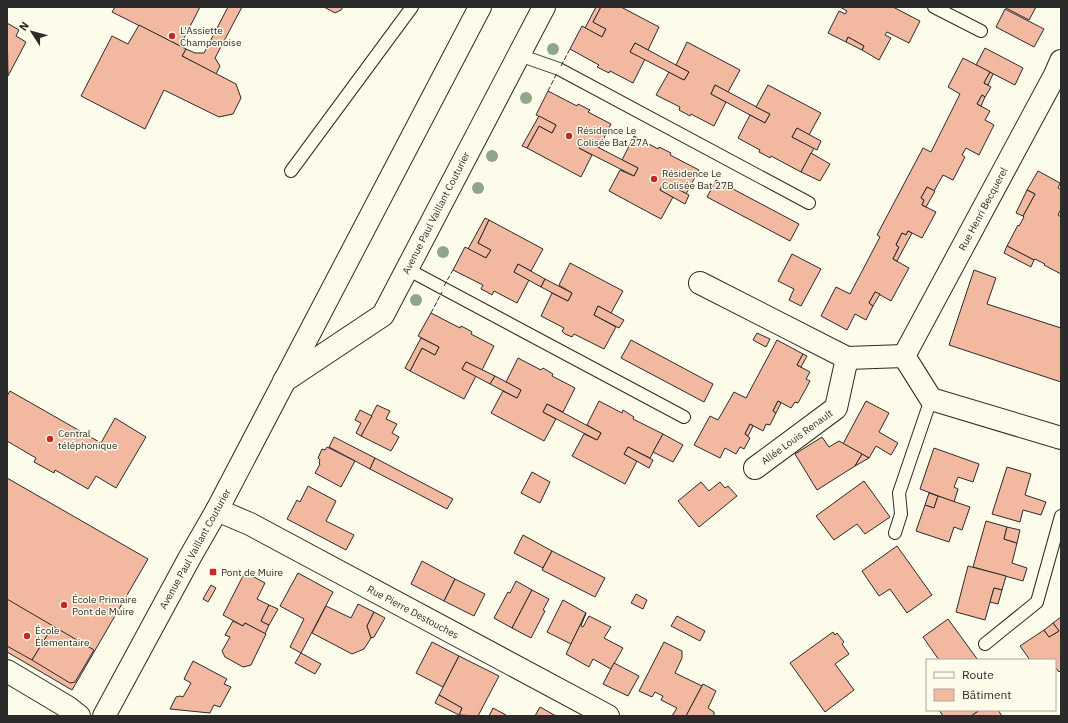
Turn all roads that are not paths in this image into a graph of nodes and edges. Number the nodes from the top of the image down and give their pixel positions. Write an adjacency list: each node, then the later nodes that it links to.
1 (412, 7): 8 (lane)
2 (480, 7): 14 (street, Avenue Paul Vaillant Couturier)
3 (544, 7): 6 (street, Avenue Paul Vaillant Couturier)
4 (934, 7): 5 (lane)
5 (981, 31)
6 (519, 55): 9 (lane); 10 (street, Avenue Paul Vaillant Couturier)
7 (1061, 61): 12 (street, Rue Henri Becquerel)
8 (292, 172)
9 (809, 204)
10 (407, 269): 14 (street, Avenue Paul Vaillant Couturier); 16 (lane)
11 (700, 283): 13 (street)
12 (904, 356): 13 (street); 15 (street)
13 (847, 358): 18 (street, Allée Louis Renault)
14 (284, 381): 19 (street, Avenue Paul Vaillant Couturier)
15 (931, 399): 17 (street); 21 (lane)
16 (684, 417)
17 (1061, 438)
18 (755, 468)
19 (217, 510): 25 (street, Avenue Paul Vaillant Couturier); 26 (street, Rue Pierre Destouches)
20 (1061, 516): 22 (lane)
21 (895, 533)
22 (985, 644)
23 (7, 671): 24 (street)
24 (79, 716)
25 (104, 716)
26 (608, 716)

